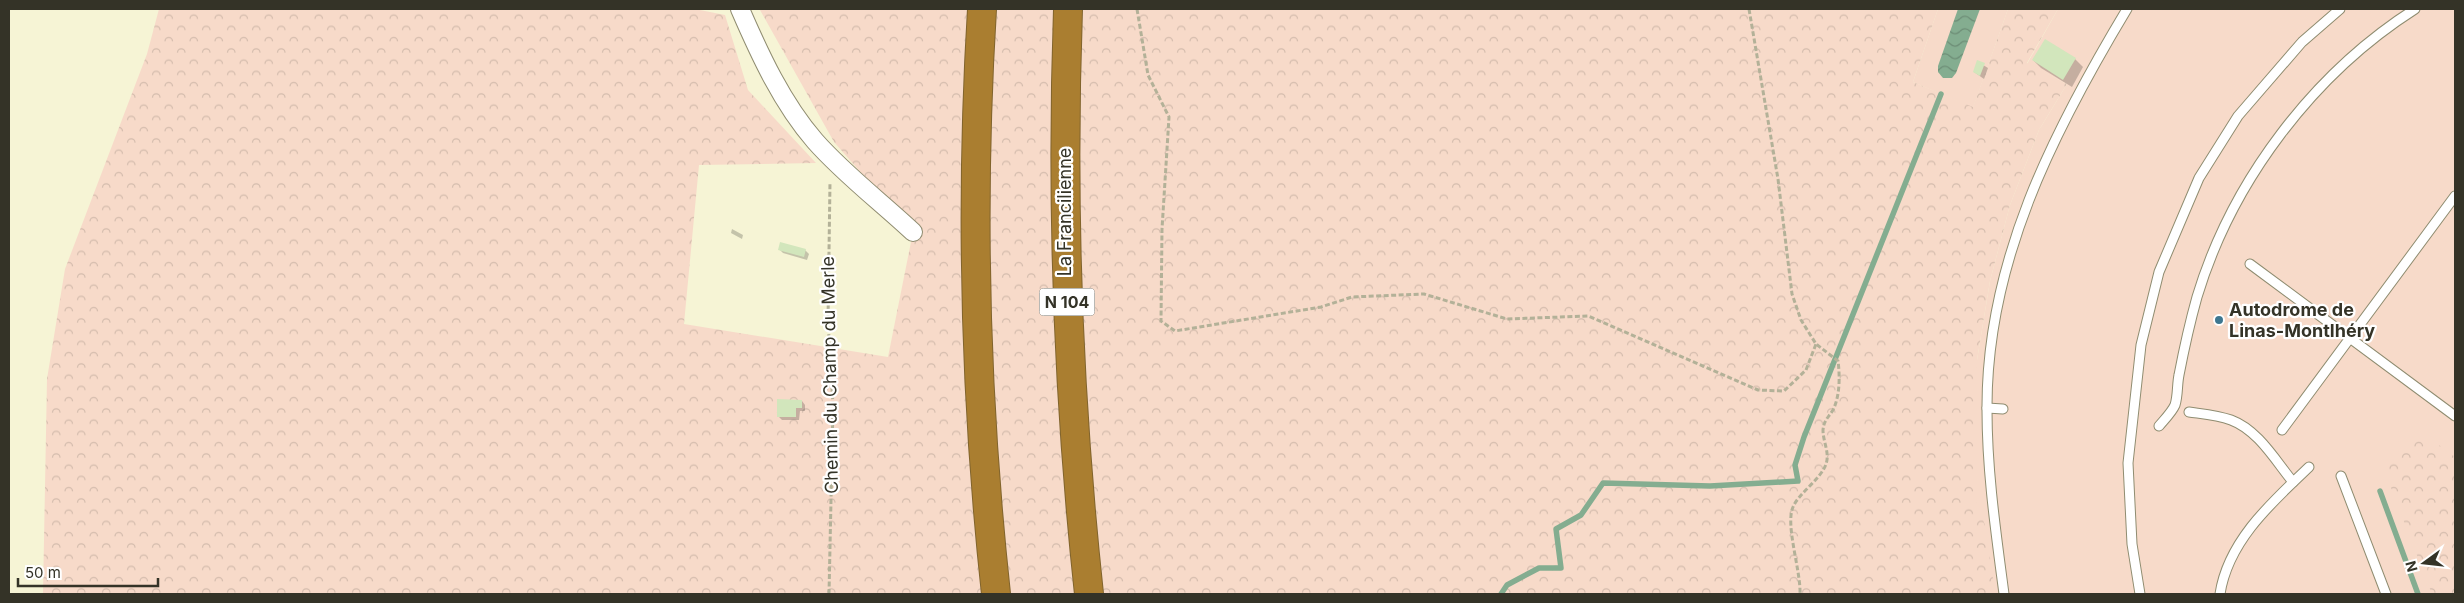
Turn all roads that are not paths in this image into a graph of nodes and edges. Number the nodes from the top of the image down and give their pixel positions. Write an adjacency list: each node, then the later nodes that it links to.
1 (740, 9): 8 (street)
2 (982, 9): 20 (highway)
3 (1068, 9): 21 (highway, La Francilienne / N 104)
4 (2127, 9): 11 (lane)
5 (2340, 9): 23 (lane)
6 (2415, 9): 15 (lane)
7 (2455, 196): 10 (lane)
8 (913, 232)
9 (2250, 264): 10 (lane)
10 (2350, 338): 14 (lane); 16 (lane)
11 (1987, 408): 12 (lane); 22 (lane)
12 (2003, 409)
13 (2189, 412): 19 (lane)
14 (2455, 416)
15 (2159, 426)
16 (2282, 430)
17 (2309, 467): 19 (lane)
18 (2341, 476): 25 (lane)
19 (2293, 482): 24 (lane)
20 (996, 594)
21 (1089, 594)
22 (2004, 594)
23 (2140, 594)
24 (2220, 594)
25 (2386, 594)

